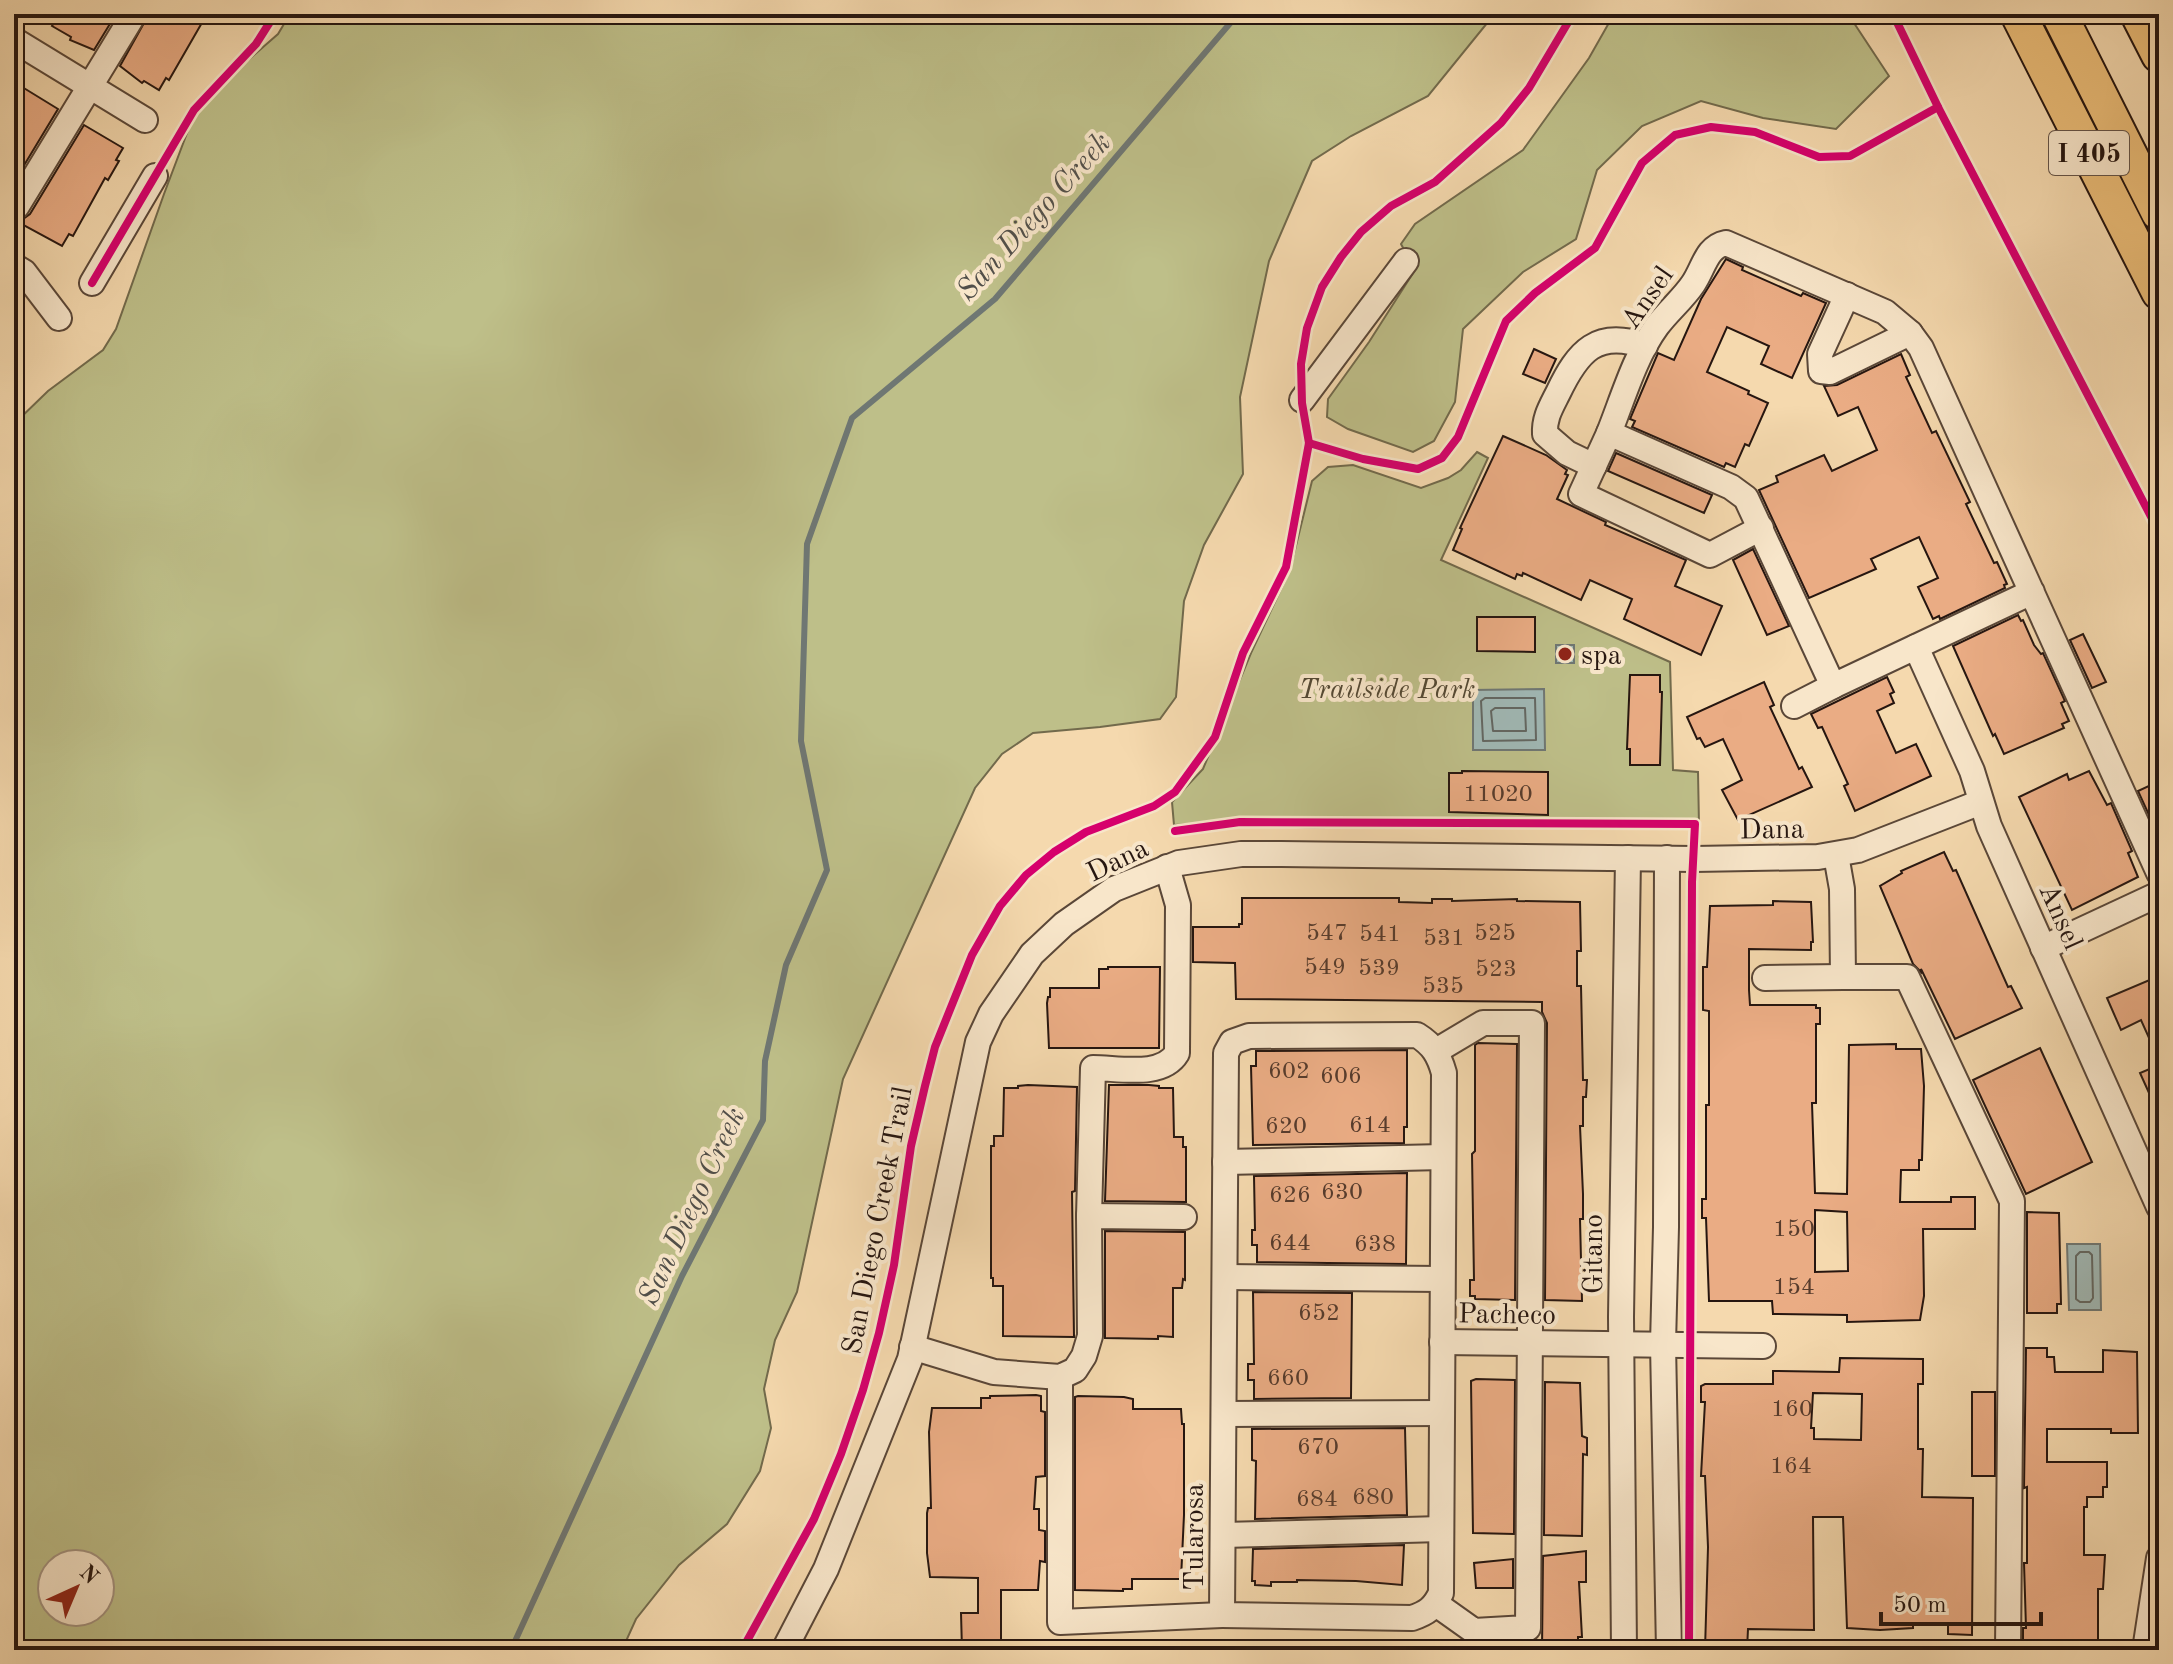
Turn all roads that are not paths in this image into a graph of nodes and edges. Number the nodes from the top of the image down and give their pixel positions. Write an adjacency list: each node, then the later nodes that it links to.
1 (134, 14): 7 (street)
2 (2018, 14): 15 (highway, I 405)
3 (2059, 14): 11 (highway)
4 (2138, 14): 6 (highway)
5 (14, 40): 7 (street)
6 (2159, 55)
7 (90, 87): 8 (street); 10 (street)
8 (145, 120)
9 (155, 176): 14 (street)
10 (17, 206)
11 (2159, 213)
12 (1406, 261): 20 (street)
13 (14, 266): 17 (street)
14 (92, 283)
15 (2159, 292)
16 (1847, 295): 18 (street, Ansel); 18 (street); 19 (street, Ansel)
17 (59, 318)
18 (1910, 333): 24 (street, Ansel)
19 (1645, 346): 21 (street, Ansel); 22 (street)
20 (1302, 400)
21 (1609, 433): 22 (street, Ansel); 23 (street)
22 (1594, 466): 23 (street, Ansel)
23 (1761, 528): 26 (street)
24 (2032, 592): 25 (street); 33 (street, Ansel)
25 (1916, 647): 26 (street); 28 (street, Ansel)
26 (1833, 686): 27 (street)
27 (1794, 706)
28 (1981, 802): 29 (street, Dana); 35 (street, Ansel)
29 (1836, 855): 31 (street, Dana); 36 (street)
30 (1628, 858): 31 (street, Dana); 32 (street, Dana); 48 (street, Gitano)
31 (1667, 858): 49 (street)
32 (1167, 867): 42 (street); 51 (street, Dana)
33 (2159, 873)
34 (2159, 894): 35 (street)
35 (2043, 948): 41 (street, Ansel)
36 (1843, 977): 37 (street); 63 (street)
37 (1765, 978)
38 (1436, 1051): 39 (street); 40 (street, Tularosa); 47 (street)
39 (1443, 1157): 40 (street); 45 (street)
40 (1225, 1162): 44 (street, Tularosa)
41 (2159, 1207)
42 (1089, 1216): 43 (street); 52 (street)
43 (1184, 1217)
44 (1225, 1277): 45 (street); 54 (street, Tularosa)
45 (1442, 1279): 46 (street)
46 (1442, 1342): 47 (street, Pacheco); 53 (street)
47 (1530, 1343): 48 (street, Pacheco); 58 (street)
48 (1621, 1343): 49 (street, Pacheco); 61 (street, Gitano)
49 (1663, 1344): 50 (street, Pacheco); 62 (street)
50 (1763, 1346)
51 (912, 1347): 52 (street); 60 (street, Dana)
52 (1060, 1377): 59 (street)
53 (1442, 1413): 54 (street); 55 (street)
54 (1224, 1414): 56 (street, Tularosa)
55 (1441, 1529): 56 (street); 58 (street)
56 (1223, 1535): 59 (street, Tularosa)
57 (2159, 1558): 64 (street)
58 (1436, 1604): 59 (street, Tularosa)
59 (1222, 1615)
60 (784, 1650)
61 (1624, 1650)
62 (1669, 1650)
63 (2008, 1650)
64 (2145, 1650)

